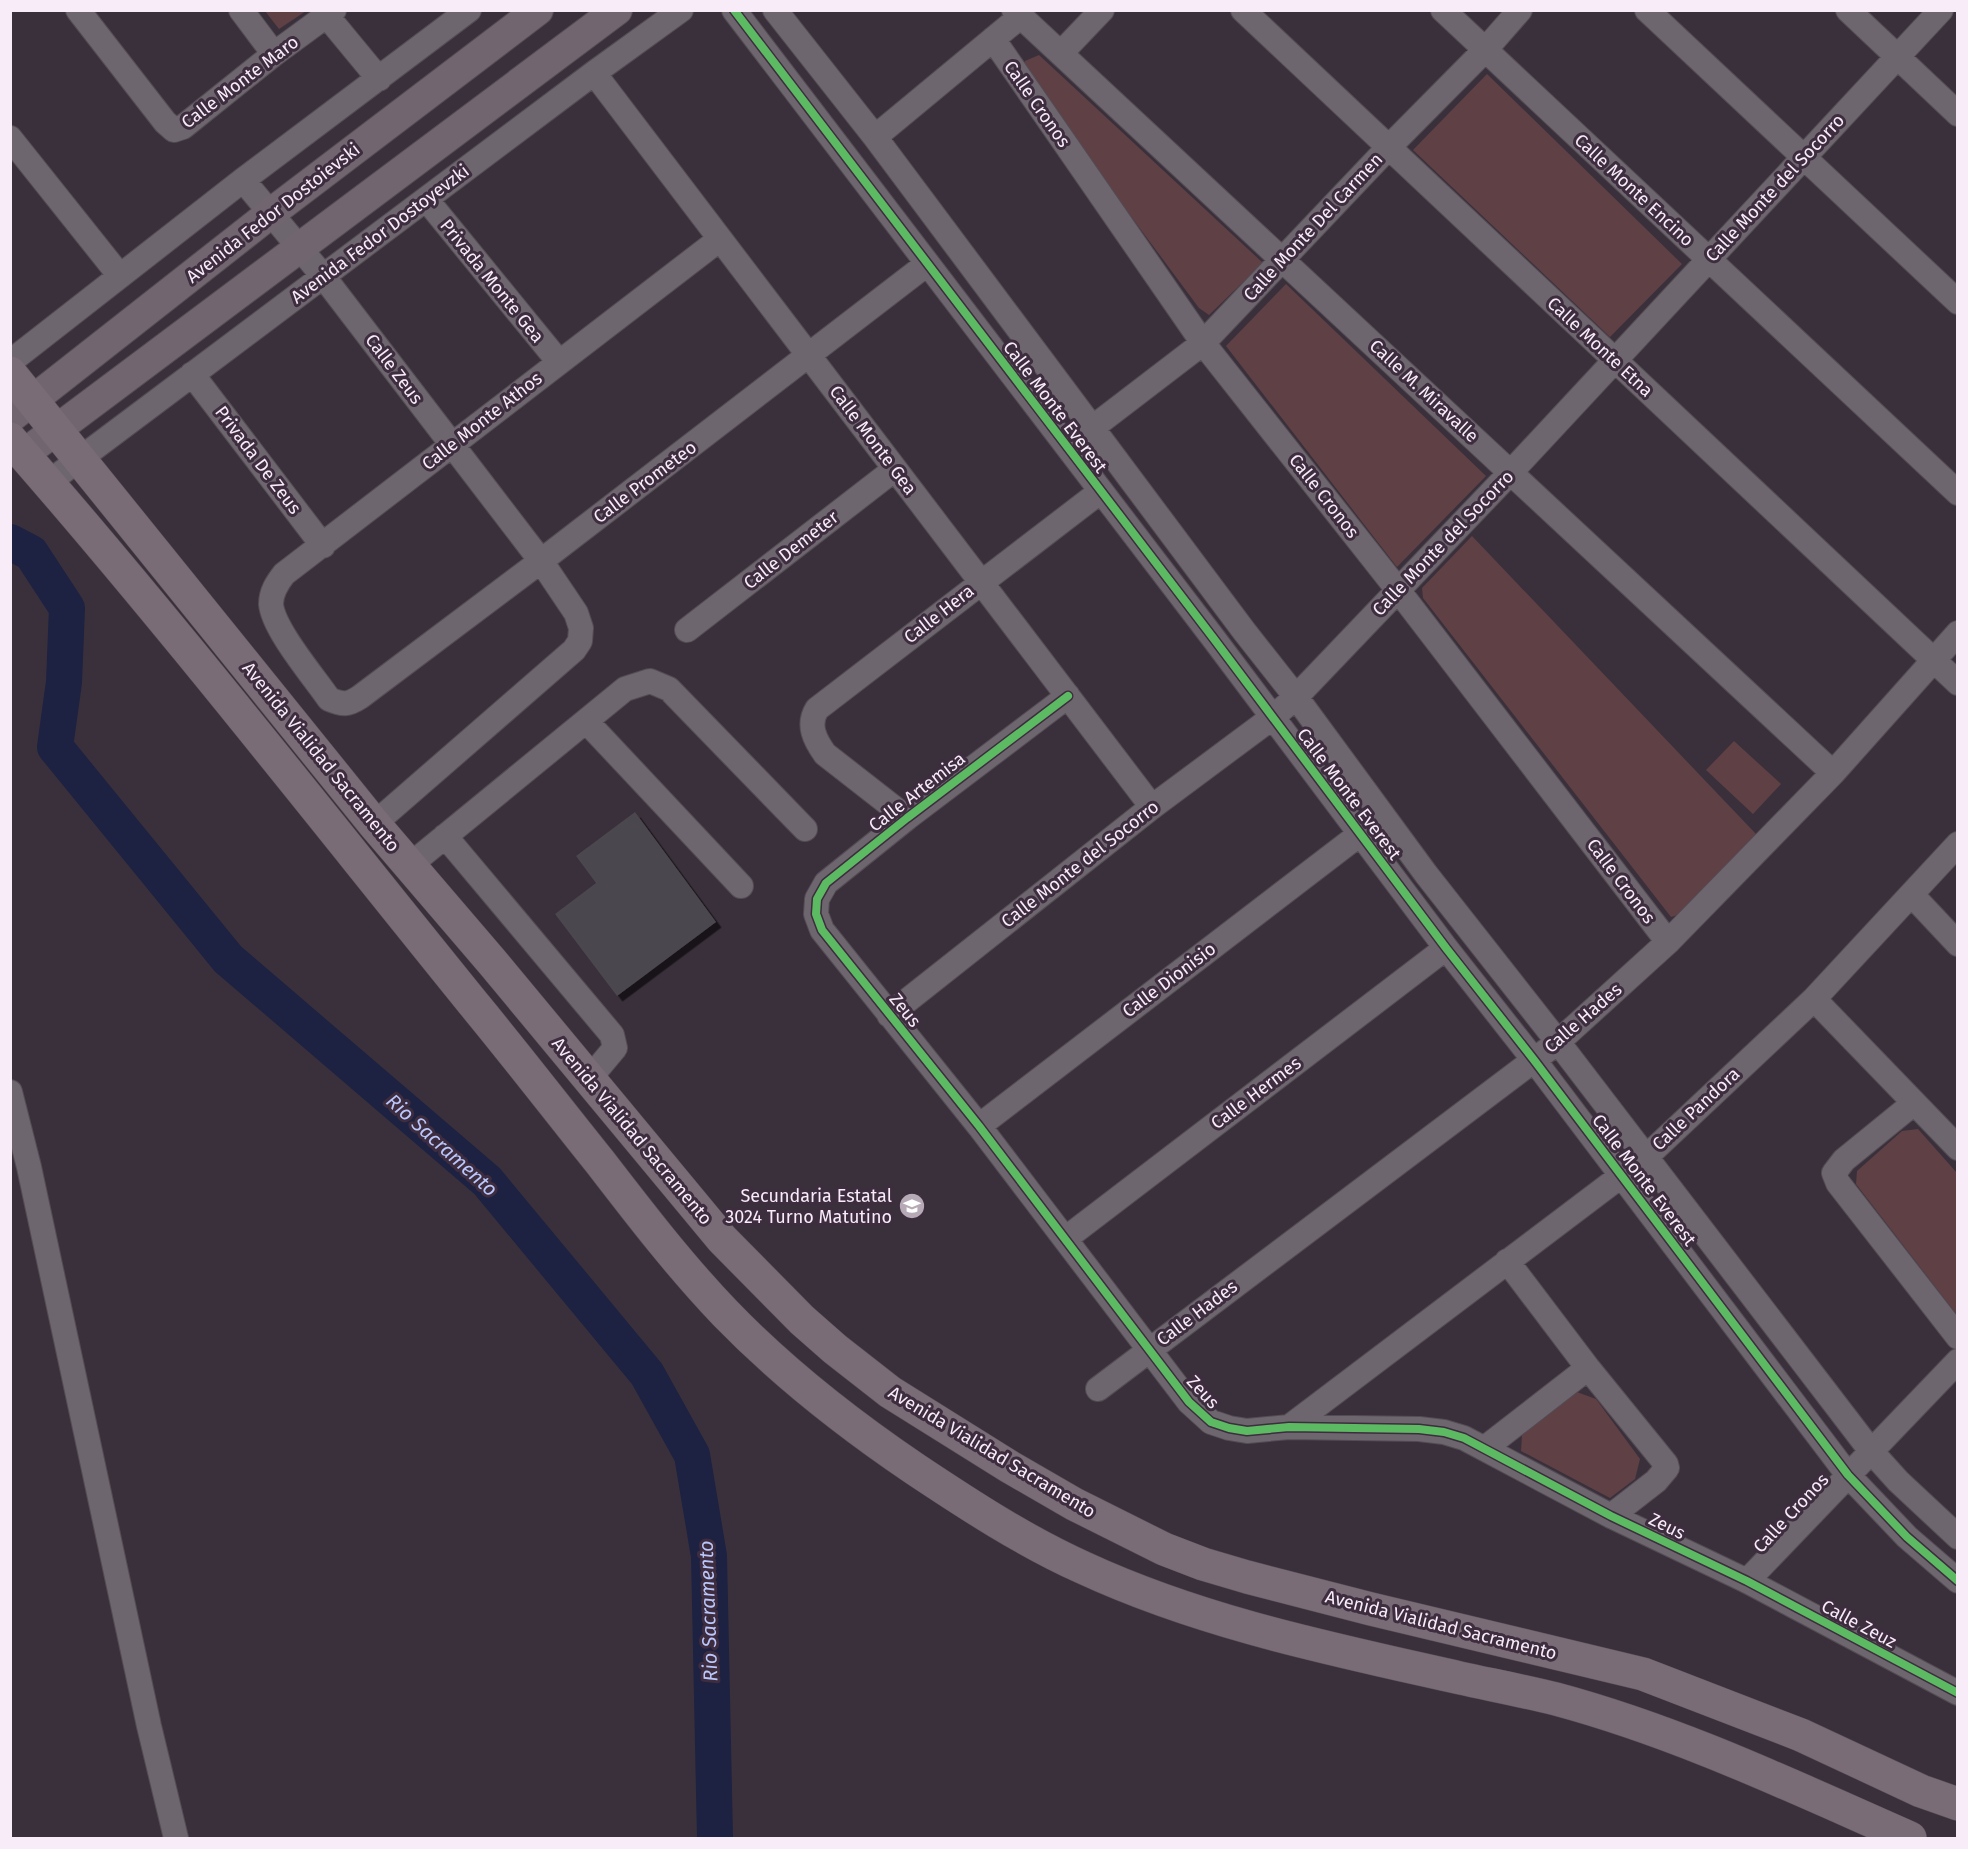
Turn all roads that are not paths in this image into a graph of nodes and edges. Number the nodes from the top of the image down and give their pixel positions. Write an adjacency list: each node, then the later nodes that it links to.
1 (78, 10): 20 (street, Calle Monte Maro)
2 (241, 10): 20 (street)
3 (469, 10): 24 (street)
4 (538, 10): 32 (main road, Avenida Fedor Dostoievski)
5 (617, 10): 34 (main road, Avenida Fedor Dostoyevzki)
6 (681, 10): 23 (street, Avenida Fedor Dostoyevzki)
7 (734, 10): 37 (street, Calle Monte Everest)
8 (1102, 10): 21 (street)
9 (1243, 10): 28 (street, Calle Monte Etna)
10 (1443, 10): 19 (street, Calle Monte Encino)
11 (1520, 10): 19 (street, Calle Monte Del Carmen)
12 (1647, 10): 29 (street)
13 (1848, 10): 22 (street)
14 (1941, 10): 22 (street, Calle Monte del Socorro)
15 (780, 12): 26 (street, Calle Monte Everest)
16 (331, 13): 20 (street, Calle Monte Maro); 24 (street)
17 (1018, 13): 18 (street, Calle Cronos); 21 (street, Calle M. Miravalle)
18 (993, 39): 26 (street, Calle Cronos); 41 (street, Calle Cronos)
19 (1485, 50): 28 (street, Calle Monte Del Carmen); 35 (street, Calle Monte Encino)
20 (274, 54)
21 (1061, 54): 36 (street, Calle M. Miravalle)
22 (1897, 57): 25 (street); 29 (street, Calle Monte del Socorro)
23 (594, 74): 31 (street, Avenida Fedor Dostoyevzki); 33 (street, Calle Monte Gea)
24 (379, 79): 30 (street)
25 (1958, 114)
26 (875, 137): 49 (street, Calle Monte Everest)
27 (10, 138): 38 (street)
28 (1389, 147): 36 (street, Calle Monte Del Carmen); 43 (street, Calle Monte Etna)
29 (1804, 157): 35 (street, Calle Monte del Socorro); 40 (street)
30 (243, 180): 32 (street, Calle Zeus); 38 (street)
31 (426, 199): 39 (street, Avenida Fedor Dostoyevzki); 45 (street, Privada Monte Gea)
32 (271, 213): 34 (street, Calle Zeus); 48 (main road, Avenida Fedor Dostoievski)
33 (720, 239): 42 (street, Calle Monte Gea); 45 (street, Calle Monte Athos)
34 (300, 249): 39 (street, Calle Zeus); 50 (main road, Avenida Fedor Dostoyevzki)
35 (1708, 259): 43 (street, Calle Monte del Socorro); 58 (street, Calle Monte Encino)
36 (1283, 260): 41 (street, Calle Monte Del Carmen); 55 (street, Calle M. Miravalle)
37 (927, 264): 42 (street, Calle Prometeo); 57 (street, Calle Monte Everest)
38 (120, 276): 44 (street)
39 (323, 276): 47 (street, Avenida Fedor Dostoyevzki); 51 (street, Calle Zeus)
40 (1958, 302)
41 (1203, 344): 49 (street, Calle Monte Del Carmen); 62 (street, Calle Cronos)
42 (809, 356): 54 (street, Calle Monte Gea); 60 (street, Calle Prometeo)
43 (1614, 360): 55 (street, Calle Monte del Socorro); 65 (street, Calle Monte Etna)
44 (10, 362)
45 (559, 362): 51 (street, Calle Monte Athos)
46 (10, 373): 48 (highway, Avenida Vialidad Sacramento)
47 (192, 374): 53 (street, Avenida Fedor Dostoyevzki); 59 (street, Privada De Zeus)
48 (22, 409): 50 (highway, Avenida Vialidad Sacramento)
49 (1092, 428): 69 (street, Calle Monte Everest)
50 (57, 429): 52 (main road); 53 (highway, Avenida Vialidad Sacramento)
51 (451, 444): 59 (street, Calle Monte Athos); 60 (street, Calle Zeus)
52 (17, 447): 56 (highway, Avenida Vialidad Sacramento)
53 (81, 458): 56 (street); 75 (highway, Avenida Vialidad Sacramento)
54 (895, 469): 61 (street, Calle Monte Gea); 63 (street, Calle Demeter)
55 (1510, 472): 62 (street, Calle Monte del Socorro); 72 (street, Calle M. Miravalle)
56 (49, 482): 116 (highway, Avenida Vialidad Sacramento)
57 (1101, 491): 61 (street, Calle Hera); 70 (street, Calle Monte Everest)
58 (1958, 493)
59 (323, 546): 68 (street, Calle Monte Athos)
60 (542, 561): 68 (street, Calle Prometeo); 75 (street, Calle Zeus)
61 (981, 582): 67 (street, Calle Monte Gea); 74 (street, Calle Hera)
62 (1398, 590): 69 (street, Calle Monte del Socorro); 84 (street, Calle Cronos)
63 (687, 630)
64 (1958, 633): 65 (street, Calle Hades)
65 (1933, 660): 66 (street, Calle Monte Etna); 72 (street, Calle Hades)
66 (1958, 683)
67 (1068, 696): 73 (street, Calle Monte Gea); 74 (street, Calle Artemisa)
68 (360, 697)
69 (1296, 697): 70 (street, Calle Monte del Socorro); 89 (street, Calle Monte Everest)
70 (1273, 717): 73 (street, Calle Monte del Socorro); 77 (street, Calle Monte Everest)
71 (586, 721): 76 (street); 78 (street); 81 (street)
72 (1833, 773): 84 (street, Calle Hades)
73 (1152, 807): 88 (street, Calle Monte del Socorro)
74 (907, 818): 83 (street, Calle Artemisa)
75 (374, 824): 80 (highway, Avenida Vialidad Sacramento)
76 (806, 829)
77 (1360, 834): 86 (street, Calle Monte Everest); 94 (street, Calle Dionisio)
78 (445, 836): 80 (street); 91 (street)
79 (1958, 844): 82 (street, Calle Pandora)
80 (410, 865): 91 (highway, Avenida Vialidad Sacramento)
81 (741, 886)
82 (1912, 895): 85 (street); 87 (street, Calle Pandora)
83 (822, 930): 88 (street, Zeus)
84 (1668, 942): 89 (street, Calle Hades)
85 (1958, 944)
86 (1446, 948): 90 (street, Calle Monte Everest); 98 (street, Calle Hermes)
87 (1814, 999): 93 (street); 96 (street, Calle Pandora)
88 (889, 1015): 94 (street, Zeus)
89 (1558, 1042): 90 (street, Calle Hades); 96 (street, Calle Monte Everest)
90 (1534, 1060): 97 (street, Calle Monte Everest); 101 (street, Calle Hades)
91 (590, 1079): 114 (highway, Avenida Vialidad Sacramento)
92 (10, 1092): 115 (street)
93 (1914, 1103): 95 (street); 100 (street)
94 (979, 1126): 98 (street, Zeus)
95 (1958, 1148)
96 (1646, 1157): 97 (street, Calle Pandora); 107 (street, Calle Monte Everest)
97 (1622, 1176): 99 (street, Calle Pandora); 108 (street, Calle Monte Everest)
98 (1065, 1239): 101 (street, Zeus)
99 (1507, 1261): 103 (street); 105 (street, Calle Pandora)
100 (1958, 1337)
101 (1149, 1350): 104 (street, Calle Hades); 105 (street, Zeus)
102 (1958, 1361): 107 (street, Calle Cronos)
103 (1588, 1368): 106 (street); 109 (street)
104 (1098, 1389)
105 (1289, 1427): 106 (street, Zeus)
106 (1485, 1448): 109 (street, Zeus)
107 (1871, 1451): 108 (street, Calle Cronos); 110 (street, Calle Monte Everest)
108 (1848, 1475): 111 (street, Calle Monte Everest); 112 (street, Calle Cronos)
109 (1611, 1516): 112 (street, Zeus)
110 (1958, 1537)
111 (1955, 1573)
112 (1747, 1581): 113 (street, Calle Zeuz)
113 (1958, 1693)
114 (1958, 1804)
115 (176, 1839)
116 (1910, 1839)

